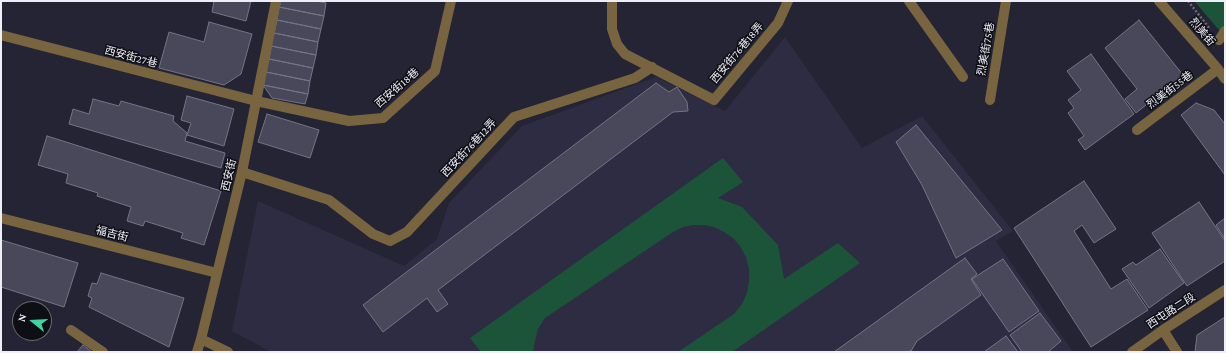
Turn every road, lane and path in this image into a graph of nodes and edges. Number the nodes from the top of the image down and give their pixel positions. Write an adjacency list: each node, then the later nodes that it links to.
1 (276, 1): 17 (street, 西安街)
2 (451, 1): 17 (street, 西安街18巷)
3 (612, 1): 12 (street)
4 (788, 1): 12 (street, 西安街76巷18弄)
5 (909, 1): 14 (street)
6 (1006, 1): 16 (street, 烈美街75巷)
7 (1160, 1): 13 (street, 烈美街)
8 (1188, 1): 11 (path)
9 (1225, 31): 11 (street)
10 (1, 35): 17 (street, 西安街27巷)
11 (1219, 40)
12 (652, 67): 19 (street, 西安街76巷12弄)
13 (1218, 69): 15 (street, 烈美街); 18 (street, 烈美街55巷)
14 (963, 76)
15 (1225, 79)
16 (990, 100)
17 (256, 102): 19 (street, 西安街)
18 (1137, 130)
19 (242, 172): 21 (street, 西安街)
20 (1, 218): 21 (street, 福吉街)
21 (217, 273): 25 (street, 西安街)
22 (1225, 290): 24 (street, 西屯路二段)
23 (71, 330): 26 (street)
24 (1163, 330): 29 (street, 西屯路二段); 30 (street)
25 (201, 339): 27 (street, 西安街); 28 (street)
26 (103, 352)
27 (197, 352)
28 (228, 352)
29 (1132, 352)
30 (1176, 352)

